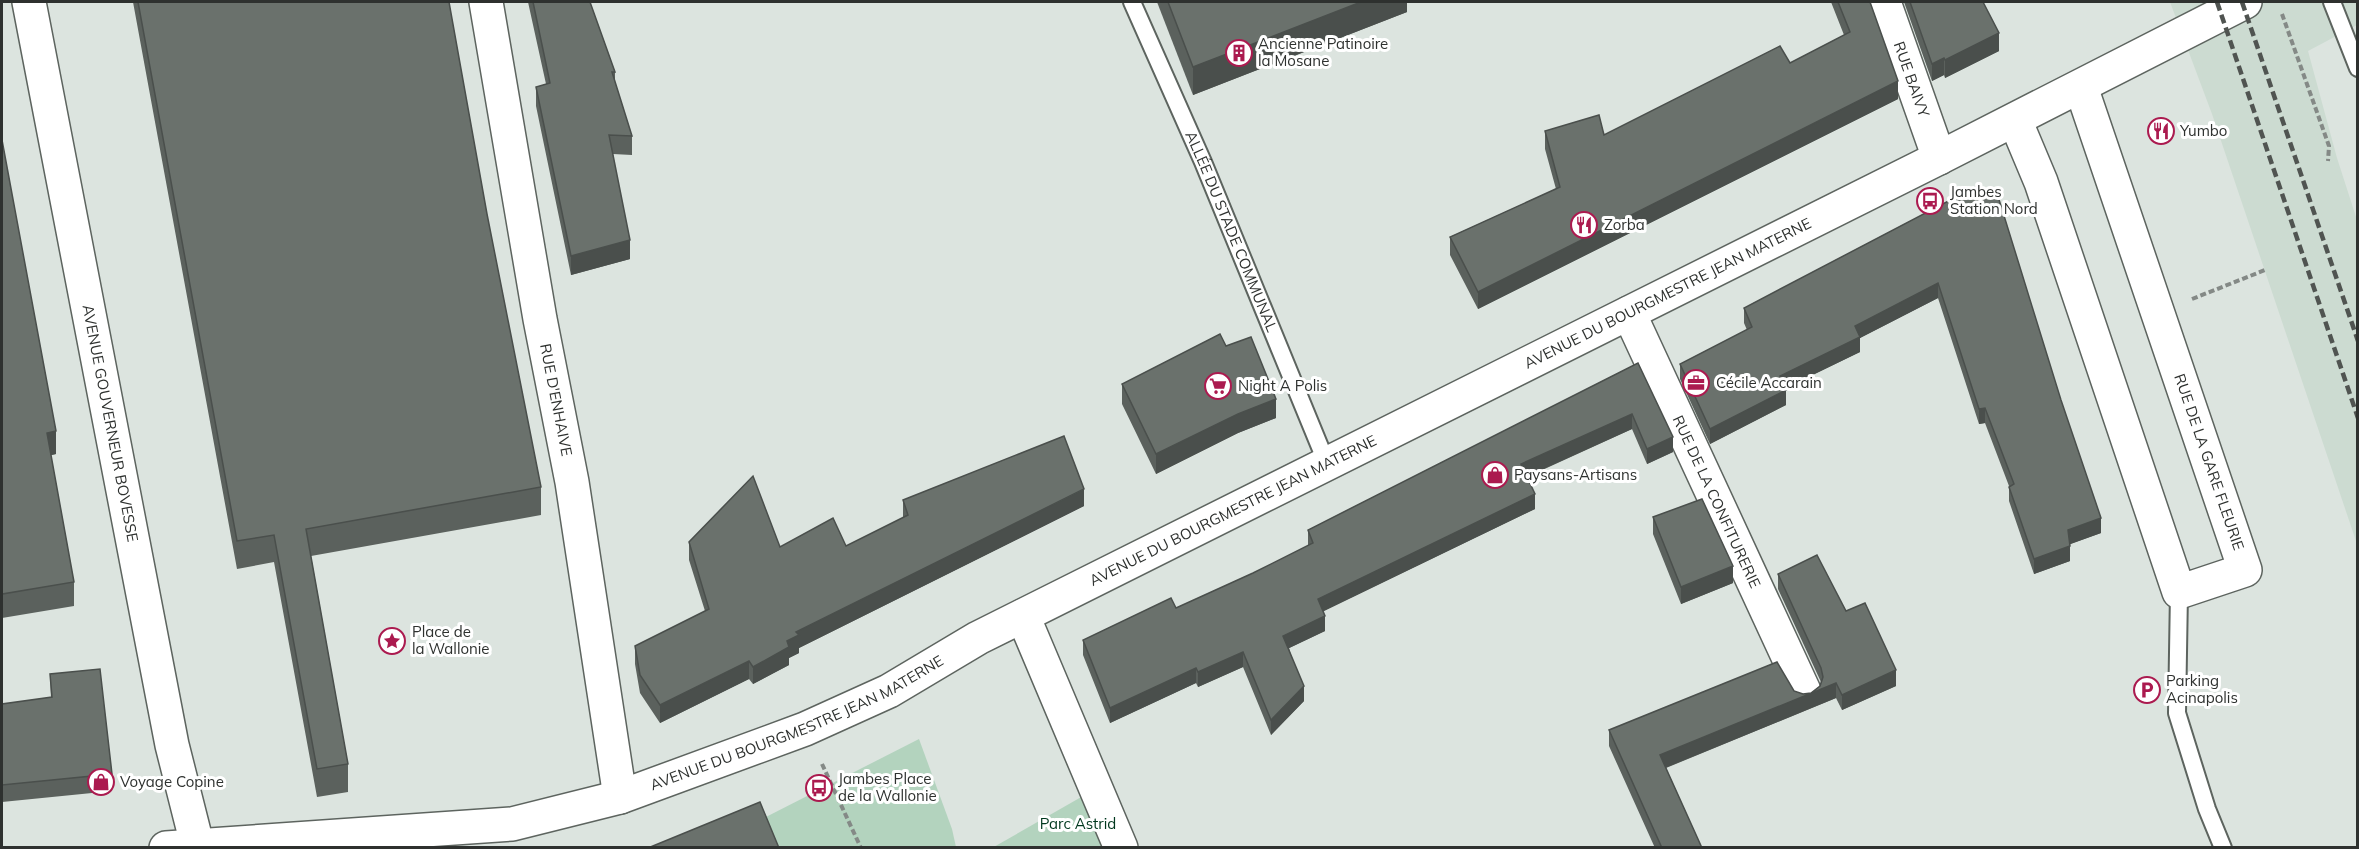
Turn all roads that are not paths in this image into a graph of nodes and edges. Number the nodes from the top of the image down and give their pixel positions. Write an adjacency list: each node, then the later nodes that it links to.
1 (29, 2): 17 (main road, AVENUE GOUVERNEUR BOVESSE)
2 (486, 2): 16 (main road, RUE D'ENHAIVE)
3 (1132, 2): 12 (lane, ALLÉE DU STADE COMMUNAL)
4 (1884, 2): 10 (main road, RUE BAIVY)
5 (2245, 2): 8 (main road, AVENUE DU BOURGMESTRE JEAN MATERNE)
6 (2332, 2): 7 (lane)
7 (2358, 68)
8 (2081, 87): 9 (main road, AVENUE DU BOURGMESTRE JEAN MATERNE); 13 (main road, RUE DE LA GARE FLEURIE)
9 (2015, 120): 10 (main road, AVENUE DU BOURGMESTRE JEAN MATERNE); 13 (main road)
10 (1940, 158): 11 (main road, AVENUE DU BOURGMESTRE JEAN MATERNE)
11 (1629, 313): 12 (main road, AVENUE DU BOURGMESTRE JEAN MATERNE); 15 (main road, RUE DE LA CONFITURERIE)
12 (1327, 464): 14 (main road, AVENUE DU BOURGMESTRE JEAN MATERNE)
13 (2179, 592): 19 (lane)
14 (1023, 616): 16 (main road, AVENUE DU BOURGMESTRE JEAN MATERNE); 18 (main road)
15 (1804, 691)
16 (620, 797): 17 (main road, AVENUE DU BOURGMESTRE JEAN MATERNE)
17 (187, 847)
18 (1122, 848)
19 (2223, 848)

